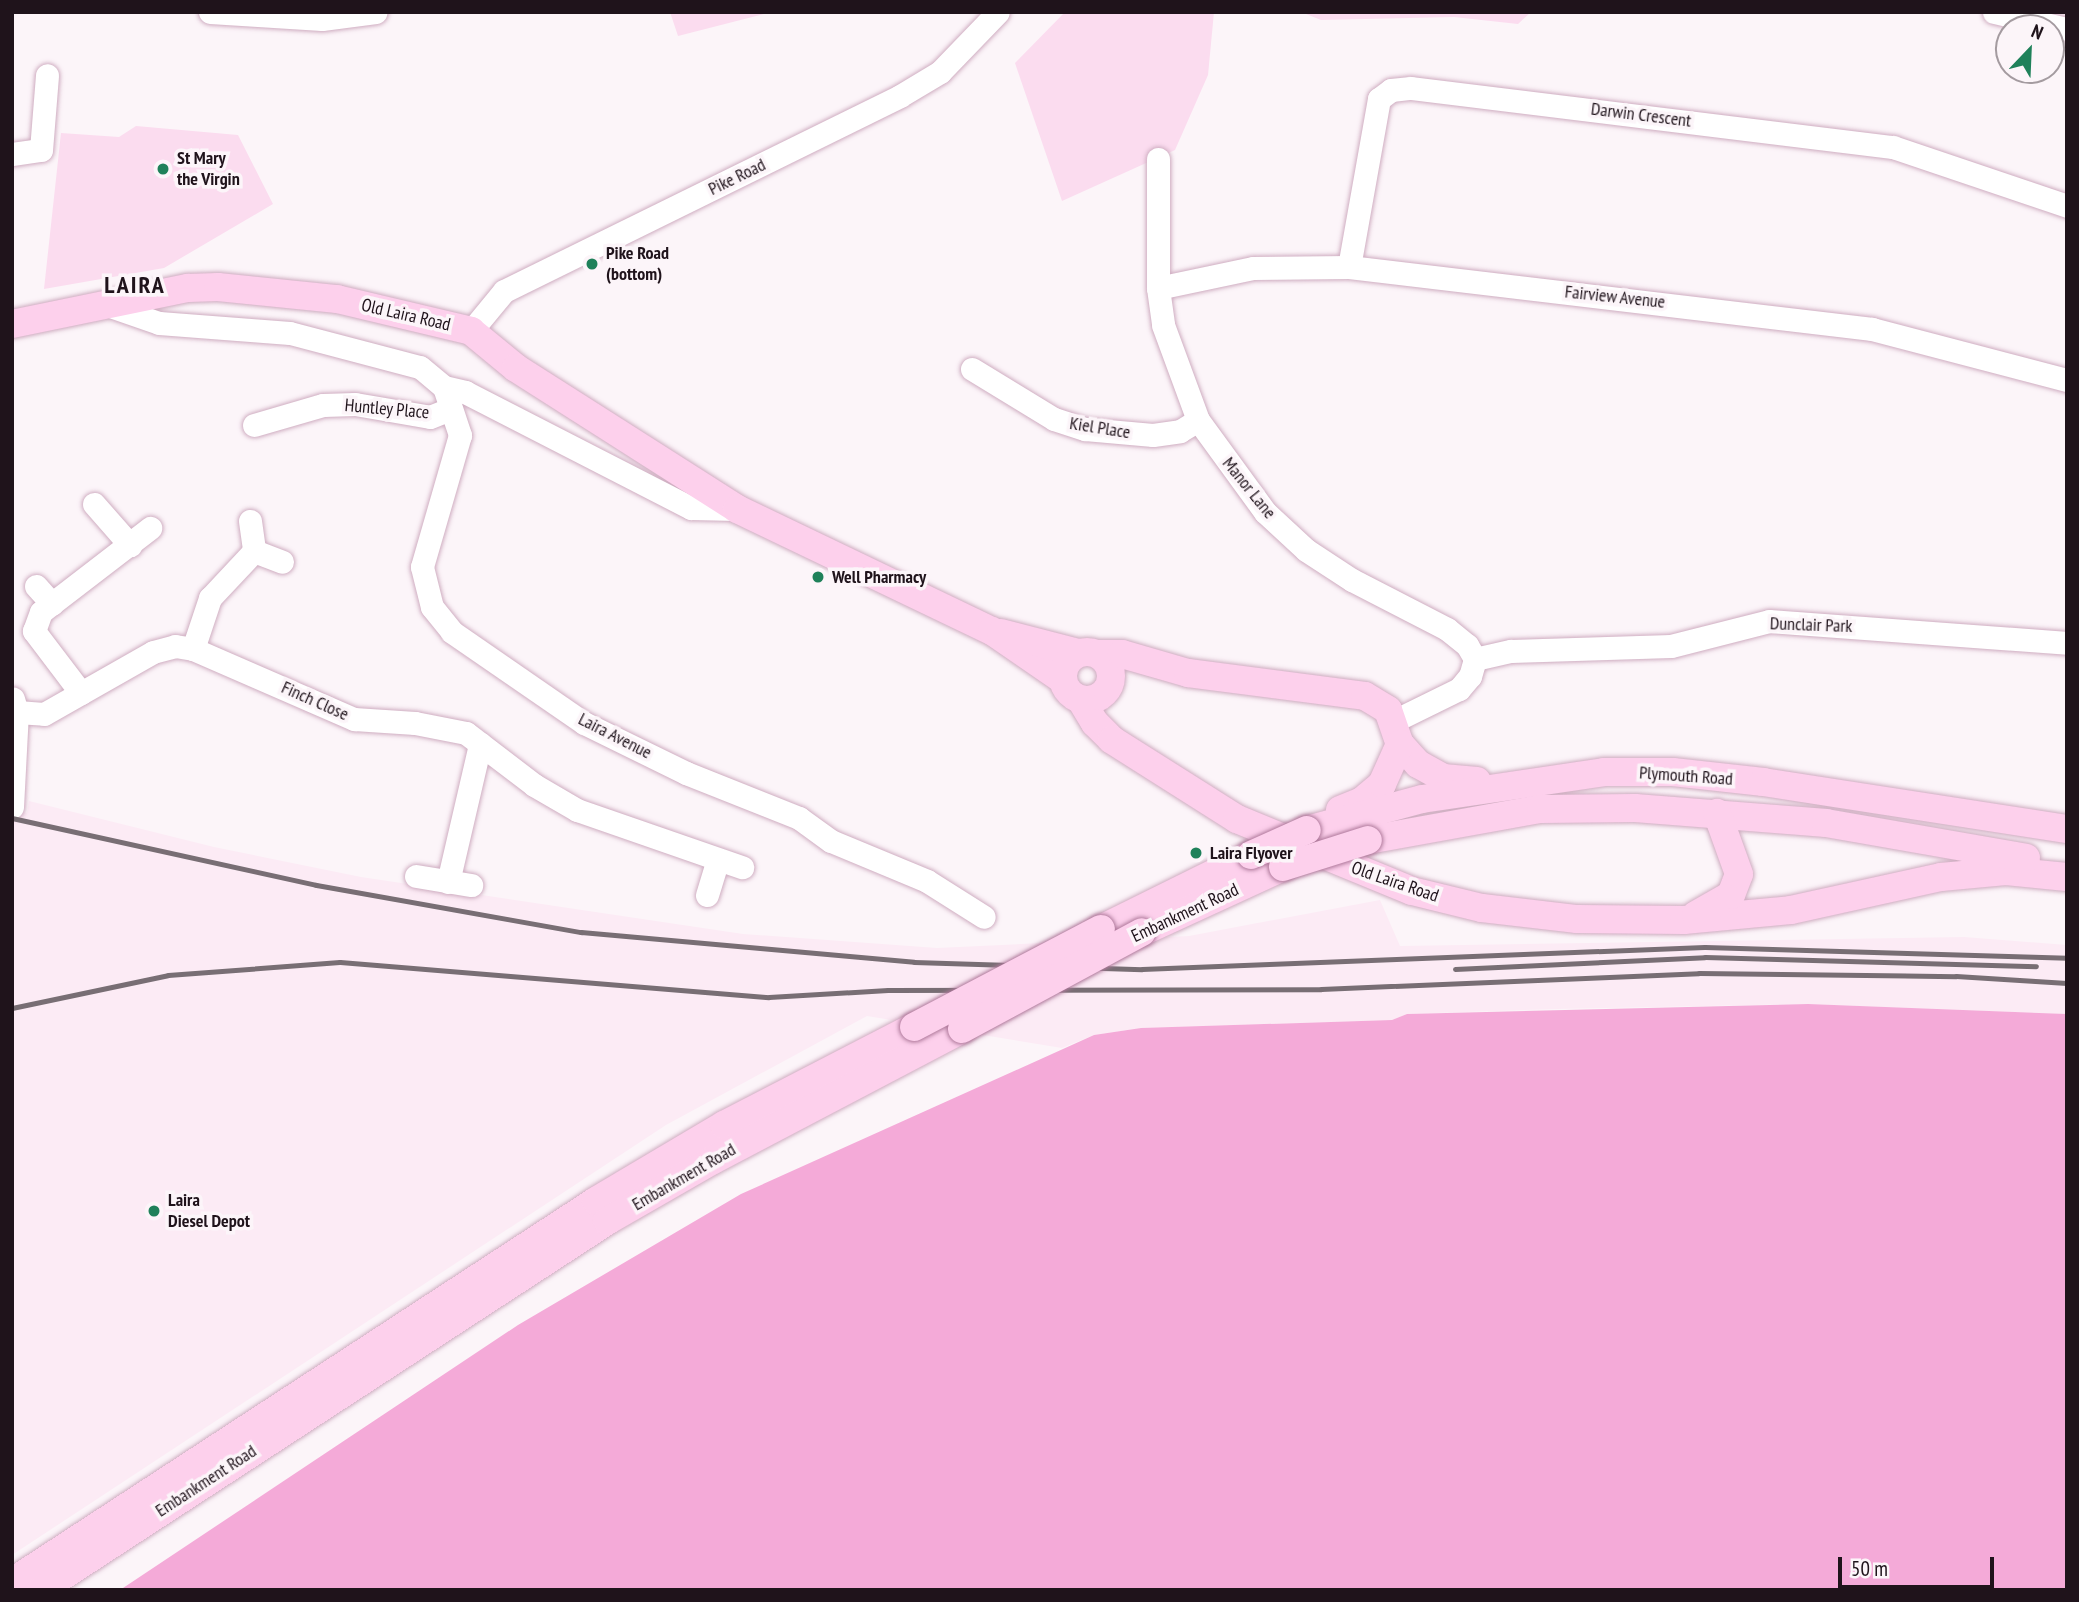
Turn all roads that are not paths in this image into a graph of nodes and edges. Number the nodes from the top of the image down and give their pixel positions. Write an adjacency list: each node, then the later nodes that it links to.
1 (210, 12): 2 (street)
2 (376, 12)
3 (998, 12): 12 (street, Pike Road)
4 (47, 75): 5 (street)
5 (12, 154)
6 (1158, 159): 9 (street, Manor Lane)
7 (2067, 206): 8 (street, Darwin Crescent)
8 (1349, 267): 9 (street, Fairview Avenue); 14 (street, Fairview Avenue)
9 (1158, 288): 16 (street, Manor Lane)
10 (107, 305): 11 (main road, Old Laira Road); 12 (main road, Old Laira Road); 15 (street, Old Laira Road)
11 (12, 324)
12 (471, 331): 19 (main road, Old Laira Road)
13 (972, 369): 16 (street, Kiel Place)
14 (2067, 380)
15 (447, 398): 17 (street, Huntley Place); 19 (street, Old Laira Road); 52 (street, Laira Avenue)
16 (1198, 419): 31 (street, Manor Lane)
17 (254, 425)
18 (94, 504): 22 (street)
19 (737, 509): 27 (main road, Old Laira Road)
20 (250, 521): 23 (street)
21 (150, 528): 22 (street)
22 (130, 545): 26 (street)
23 (254, 551): 24 (street); 29 (street)
24 (282, 562)
25 (36, 586): 26 (street)
26 (52, 604): 35 (street)
27 (992, 631): 30 (main road, Old Laira Road); 34 (main road, Old Laira Road)
28 (2067, 643): 31 (street, Dunclair Park)
29 (193, 649): 35 (street, Finch Close); 38 (street, Finch Close)
30 (1088, 654): 32 (main road, Old Laira Road); 33 (main road); 34 (main road)
31 (1475, 659): 37 (street)
32 (1188, 673): 33 (main road, Old Laira Road); 37 (main road, Old Laira Road)
33 (1110, 684): 34 (main road); 39 (main road)
34 (1072, 690): 39 (main road, Old Laira Road)
35 (81, 693): 36 (street, Finch Close)
36 (15, 704): 41 (street)
37 (1397, 733): 40 (main road, Old Laira Road); 43 (main road)
38 (480, 744): 46 (street, Finch Close); 49 (street)
39 (1132, 754): 53 (main road, Old Laira Road)
40 (1536, 780): 43 (main road, Plymouth Road); 44 (main road, Plymouth Road)
41 (12, 807)
42 (1717, 813): 45 (main road, Plymouth Road); 47 (main road, Plymouth Road); 53 (main road)
43 (1310, 829): 54 (main road, Embankment Road, bridge)
44 (2067, 829)
45 (1368, 840): 55 (main road, Embankment Road, bridge)
46 (718, 860): 48 (street, Finch Close); 51 (street)
47 (2067, 865)
48 (742, 867)
49 (416, 876)
50 (2067, 877): 53 (main road, Old Laira Road)
51 (707, 895)
52 (984, 917)
53 (1684, 920)
54 (12, 1582)
55 (41, 1590)

